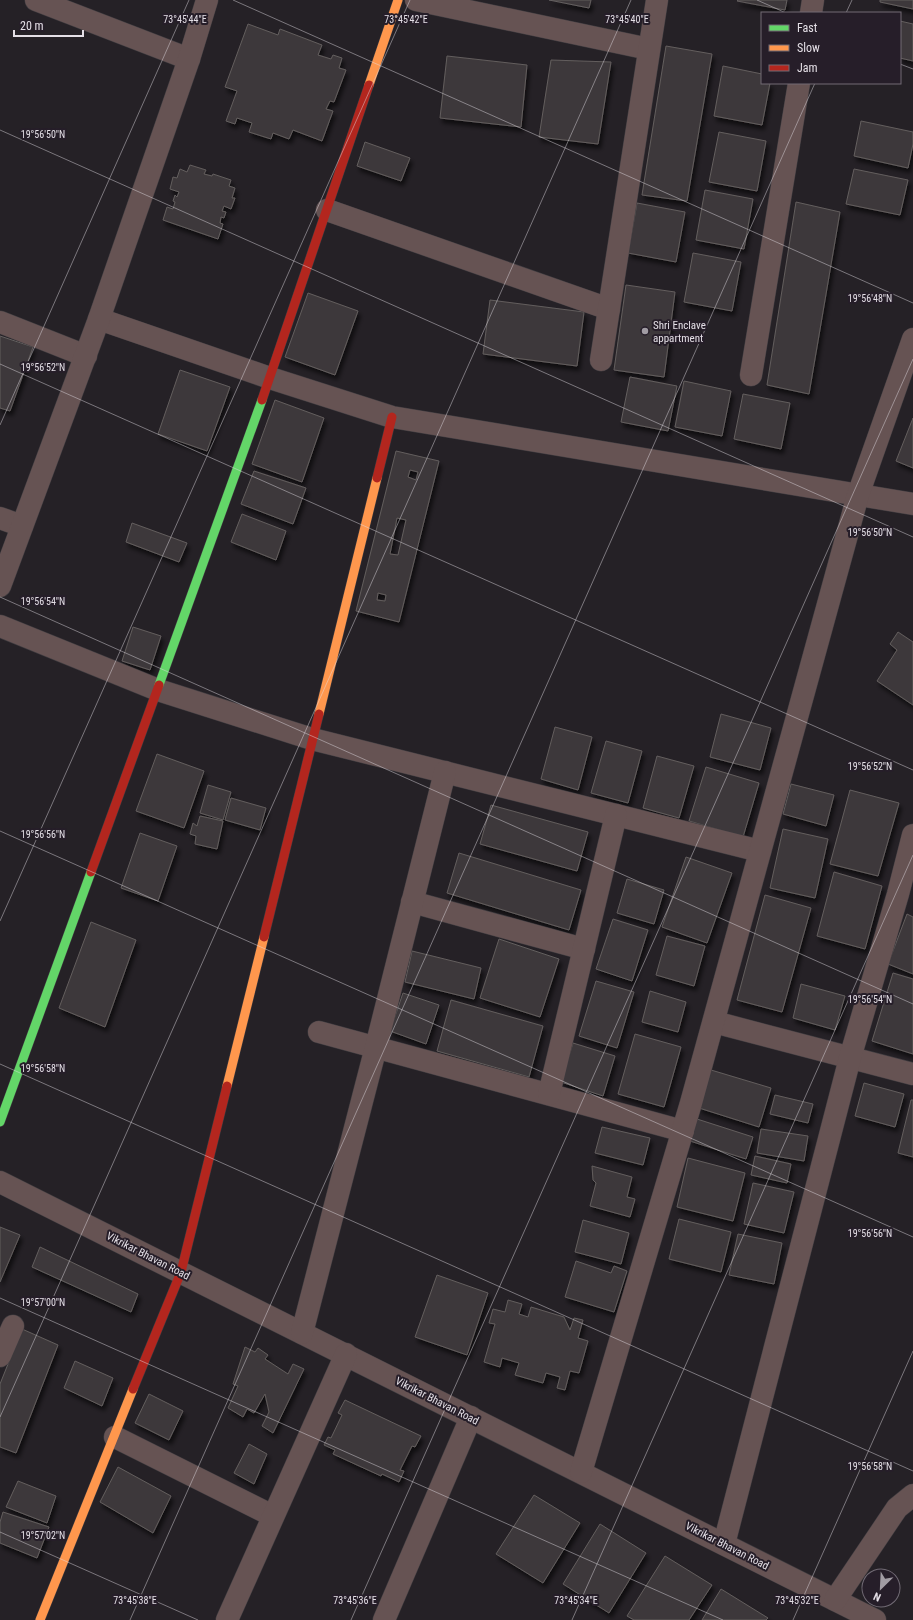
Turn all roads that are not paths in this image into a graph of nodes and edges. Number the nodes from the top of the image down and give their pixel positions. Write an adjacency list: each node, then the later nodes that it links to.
1 (36, 0): 9 (street)
2 (207, 0): 9 (street)
3 (398, 0): 11 (street)
4 (416, 0): 8 (street)
5 (657, 0): 8 (street)
6 (813, 0): 7 (street)
7 (811, 12)
8 (649, 50): 12 (street)
9 (189, 58): 13 (street)
10 (799, 84): 18 (street)
11 (327, 210): 12 (street); 19 (street)
12 (609, 308): 17 (street)
13 (100, 319): 16 (street); 19 (street)
14 (0, 322): 16 (street)
15 (913, 339): 21 (street)
16 (86, 356): 24 (street)
17 (601, 360)
18 (751, 375)
19 (270, 378): 20 (street); 27 (street)
20 (392, 417): 21 (street); 28 (street)
21 (858, 495): 22 (street); 32 (street)
22 (913, 504)
23 (0, 518): 24 (street)
24 (22, 526): 25 (street)
25 (0, 586)
26 (0, 626): 27 (street)
27 (158, 690): 28 (street); 42 (street)
28 (312, 739): 29 (street); 45 (street)
29 (444, 772): 30 (street); 34 (street)
30 (616, 815): 32 (street); 35 (street)
31 (913, 835): 33 (street)
32 (760, 851): 36 (street)
33 (905, 896): 39 (street)
34 (412, 902): 35 (street); 38 (street)
35 (584, 949): 41 (street)
36 (714, 1022): 39 (street); 43 (street)
37 (319, 1032): 38 (street)
38 (376, 1047): 41 (street); 47 (street)
39 (850, 1058): 40 (street); 55 (street)
40 (913, 1074)
41 (549, 1094): 43 (street)
42 (0, 1122)
43 (683, 1131): 52 (street)
44 (0, 1182): 45 (street, Vikrikar Bhavan Road)
45 (181, 1272): 47 (street, Vikrikar Bhavan Road); 51 (street)
46 (13, 1326): 49 (street)
47 (302, 1333): 48 (street, Vikrikar Bhavan Road)
48 (346, 1354): 50 (street, Vikrikar Bhavan Road); 54 (street)
49 (0, 1356)
50 (471, 1417): 52 (street, Vikrikar Bhavan Road); 59 (street)
51 (115, 1437): 54 (street); 57 (street)
52 (580, 1472): 55 (street, Vikrikar Bhavan Road)
53 (913, 1495): 56 (street)
54 (273, 1516): 58 (street)
55 (724, 1544): 56 (street, Vikrikar Bhavan Road)
56 (835, 1600): 60 (street, Vikrikar Bhavan Road)
57 (40, 1620)
58 (227, 1620)
59 (384, 1620)
60 (875, 1620)

